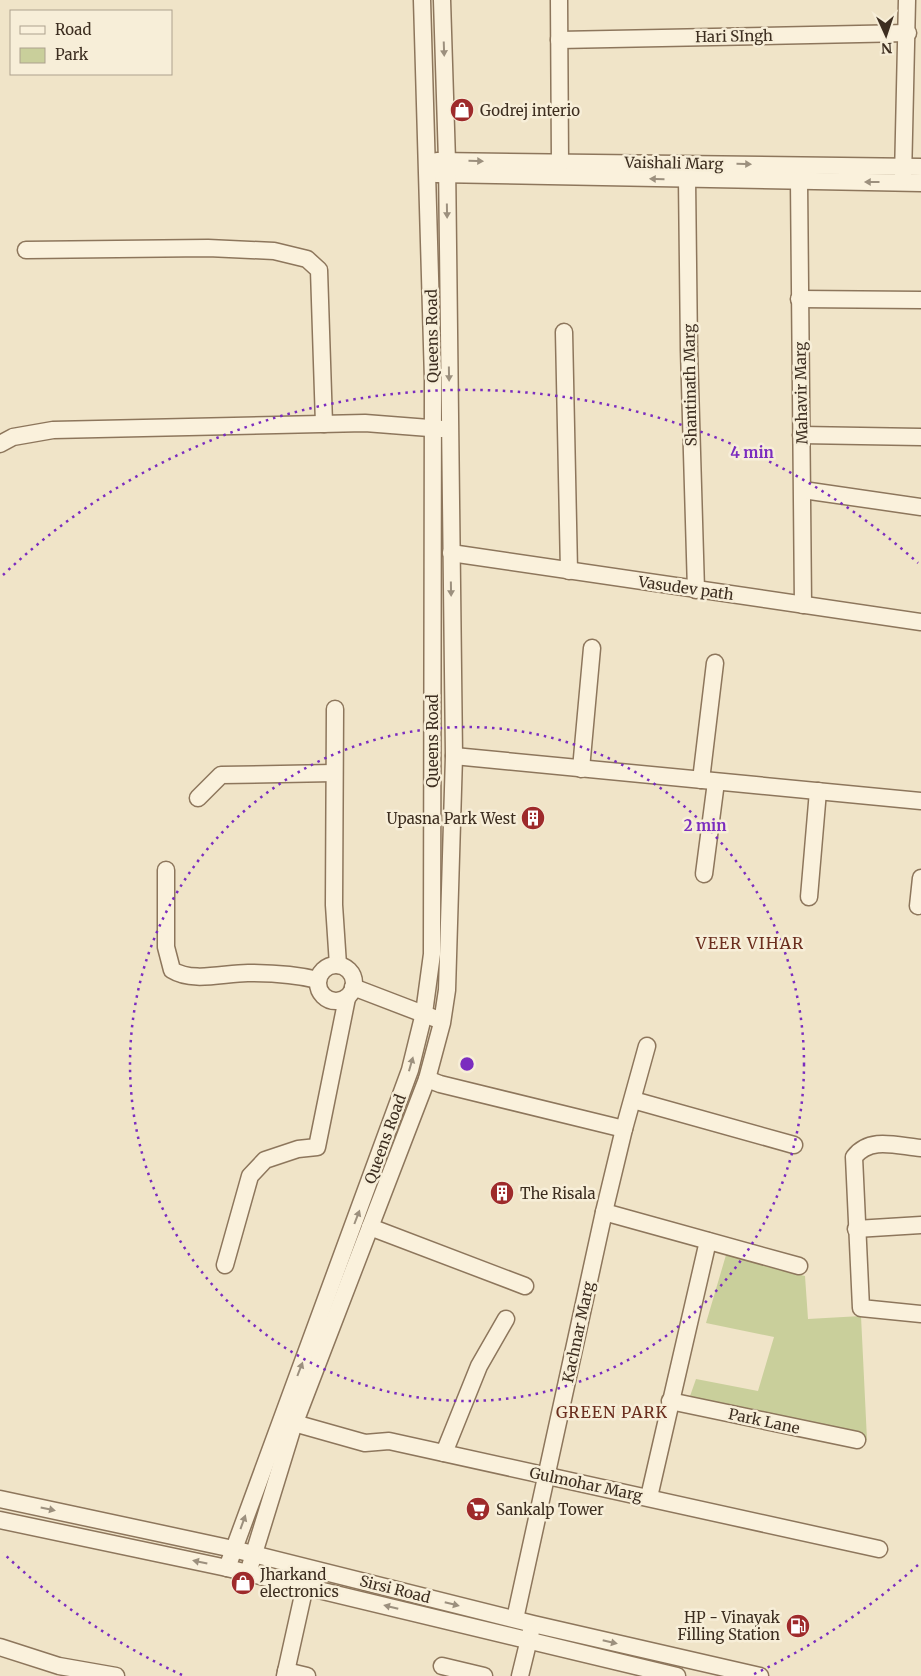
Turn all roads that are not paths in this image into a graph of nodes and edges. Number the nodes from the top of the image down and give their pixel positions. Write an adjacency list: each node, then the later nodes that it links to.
1 (422, 0): 8 (street, Queens Road)
2 (442, 0): 9 (street, Queens Road, one-way to 9)
3 (559, 0): 5 (street)
4 (907, 0): 6 (street)
5 (560, 40): 6 (street, Hari SIngh); 7 (street)
6 (912, 40): 11 (street)
7 (560, 162): 9 (street, Vaishali Marg, one-way to 7); 11 (street, Vaishali Marg, one-way to 11)
8 (428, 167): 9 (street, Vaishali Marg); 20 (street, Queens Road)
9 (447, 167): 12 (street, Vaishali Marg, one-way to 9); 21 (street, Queens Road, one-way to 21)
10 (921, 167): 11 (street, Vaishali Marg)
11 (904, 175): 13 (street, Vaishali Marg, one-way to 13); 14 (street, Vaishali Marg)
12 (687, 179): 13 (street, Vaishali Marg); 29 (street, Shantinath Marg)
13 (799, 181): 16 (street, Mahavir Marg)
14 (921, 182)
15 (26, 250): 19 (street)
16 (800, 298): 17 (street); 22 (street, Mahavir Marg)
17 (921, 300)
18 (564, 332): 28 (street)
19 (324, 424): 20 (street); 24 (street)
20 (433, 429): 21 (street); 50 (street, Queens Road)
21 (449, 430): 27 (street, Queens Road)
22 (801, 435): 23 (street); 25 (street, Mahavir Marg)
23 (921, 437)
24 (0, 444)
25 (803, 490): 26 (street); 30 (street, Mahavir Marg)
26 (921, 507)
27 (451, 553): 28 (street, Vasudev path); 35 (street, Queens Road, one-way to 35)
28 (569, 571): 29 (street, Vasudev path)
29 (696, 590): 30 (street, Vasudev path)
30 (803, 605): 31 (street, Vasudev path)
31 (921, 622)
32 (592, 648): 36 (street)
33 (715, 663): 38 (street)
34 (335, 709): 37 (street)
35 (454, 756): 36 (street); 51 (street, Queens Road)
36 (580, 769): 38 (street)
37 (334, 774): 40 (street); 47 (street)
38 (709, 781): 39 (street); 43 (street)
39 (818, 791): 41 (street); 45 (street)
40 (198, 798)
41 (921, 801)
42 (166, 870): 48 (street)
43 (704, 874)
44 (921, 878): 46 (street)
45 (809, 897)
46 (918, 906)
47 (338, 965): 48 (street); 49 (street)
48 (318, 980): 49 (street)
49 (350, 992): 50 (street); 63 (street)
50 (424, 1013): 51 (street); 76 (street, Queens Road, one-way to 50)
51 (442, 1023): 53 (street, Queens Road)
52 (648, 1046): 54 (street, Kachnar Marg)
53 (427, 1079): 55 (street); 60 (street, Queens Road)
54 (633, 1100): 55 (street, Kachnar Marg); 56 (street)
55 (624, 1129): 58 (street, Kachnar Marg)
56 (794, 1145)
57 (921, 1148): 61 (street)
58 (604, 1212): 62 (street); 72 (street, Kachnar Marg)
59 (921, 1226): 61 (street)
60 (370, 1227): 65 (street); 69 (street, Queens Road)
61 (856, 1229): 66 (street)
62 (708, 1242): 64 (street); 68 (street)
63 (225, 1265)
64 (799, 1266)
65 (525, 1286)
66 (921, 1314)
67 (506, 1319): 71 (street)
68 (670, 1401): 70 (street, Park Lane); 73 (street)
69 (294, 1423): 71 (street, Gulmohar Marg); 78 (street, Queens Road)
70 (857, 1440)
71 (444, 1453): 72 (street, Gulmohar Marg)
72 (546, 1476): 73 (street, Gulmohar Marg); 83 (street, Kachnar Marg)
73 (649, 1497): 77 (street, Gulmohar Marg)
74 (0, 1499): 76 (street, Sirsi Road, one-way to 76)
75 (0, 1520): 79 (street, Sirsi Road, one-way to 75)
76 (233, 1549): 78 (street, Sirsi Road); 79 (street, Queens Road)
77 (879, 1549)
78 (254, 1554): 80 (street, Sirsi Road); 81 (street, Queens Road)
79 (228, 1568): 81 (street, Sirsi Road)
80 (309, 1568): 82 (street); 83 (street, Sirsi Road, one-way to 83)
81 (248, 1573): 82 (street, Sirsi Road)
82 (305, 1586): 85 (street, Sirsi Road, one-way to 82); 90 (street)
83 (515, 1619): 84 (street, Sirsi Road)
84 (533, 1624): 85 (street); 88 (street, Sirsi Road, one-way to 88)
85 (529, 1641): 95 (street); 96 (street, Sirsi Road)
86 (0, 1647): 89 (street)
87 (442, 1666): 91 (street)
88 (710, 1670): 97 (street, Sirsi Road)
89 (58, 1671): 92 (street)
90 (286, 1674): 93 (street)
91 (467, 1674): 94 (street)
92 (116, 1676)
93 (307, 1676)
94 (484, 1676)
95 (520, 1676)
96 (677, 1676)
97 (760, 1676)

